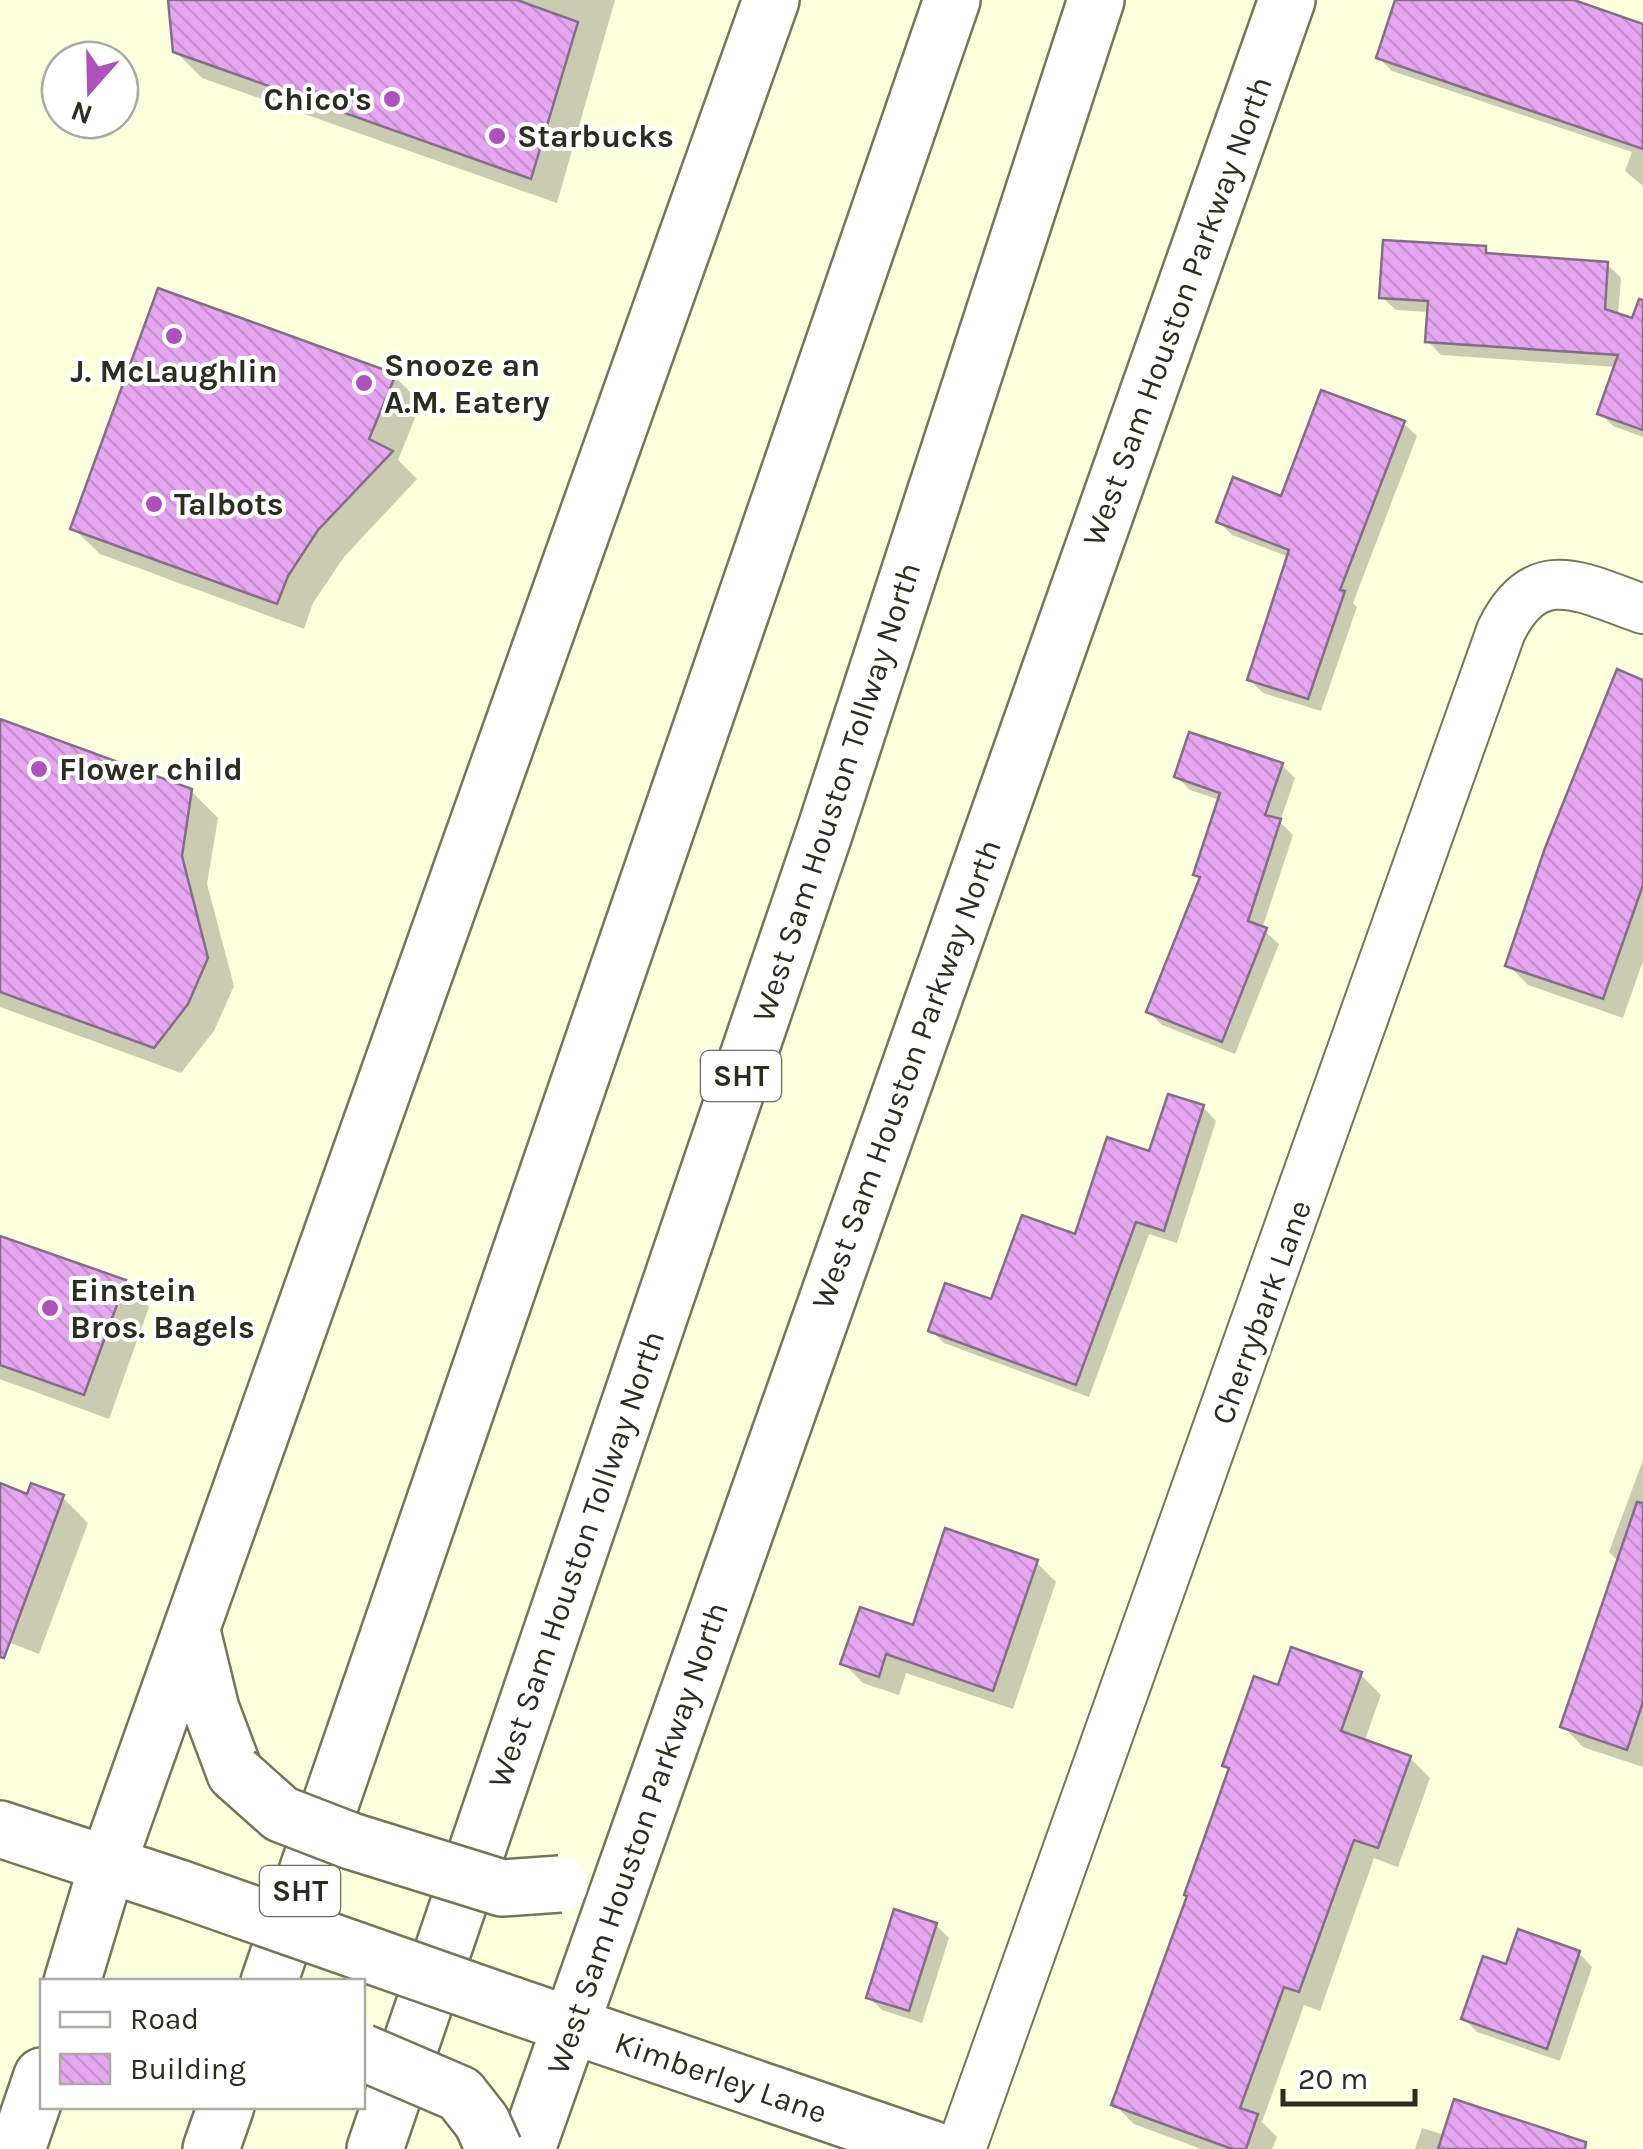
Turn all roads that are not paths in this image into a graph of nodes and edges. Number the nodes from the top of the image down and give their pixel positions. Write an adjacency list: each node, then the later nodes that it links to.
1 (771, 0): 6 (main road)
2 (952, 0): 11 (main road, SHT)
3 (1096, 0): 18 (main road, West Sam Houston Tollway North / SHT)
4 (1286, 1): 8 (main road, West Sam Houston Parkway North)
5 (1643, 609): 22 (street, Cherrybark Lane)
6 (192, 1631): 8 (main road, bridge); 9 (main road)
7 (0, 1829): 9 (main road, Kimberley Lane)
8 (638, 1833): 12 (main road, West Sam Houston Parkway North)
9 (108, 1863): 10 (main road); 12 (main road, Kimberley Lane, bridge)
10 (73, 1979)
11 (270, 1979)
12 (570, 2026): 20 (main road, West Sam Houston Parkway North); 21 (main road, Kimberley Lane)
13 (365, 2053): 19 (main road, bridge)
14 (40, 2082): 16 (main road)
15 (225, 2109): 17 (main road)
16 (17, 2149)
17 (211, 2149)
18 (375, 2149)
19 (494, 2149)
20 (527, 2149)
21 (932, 2149)
22 (960, 2149)

